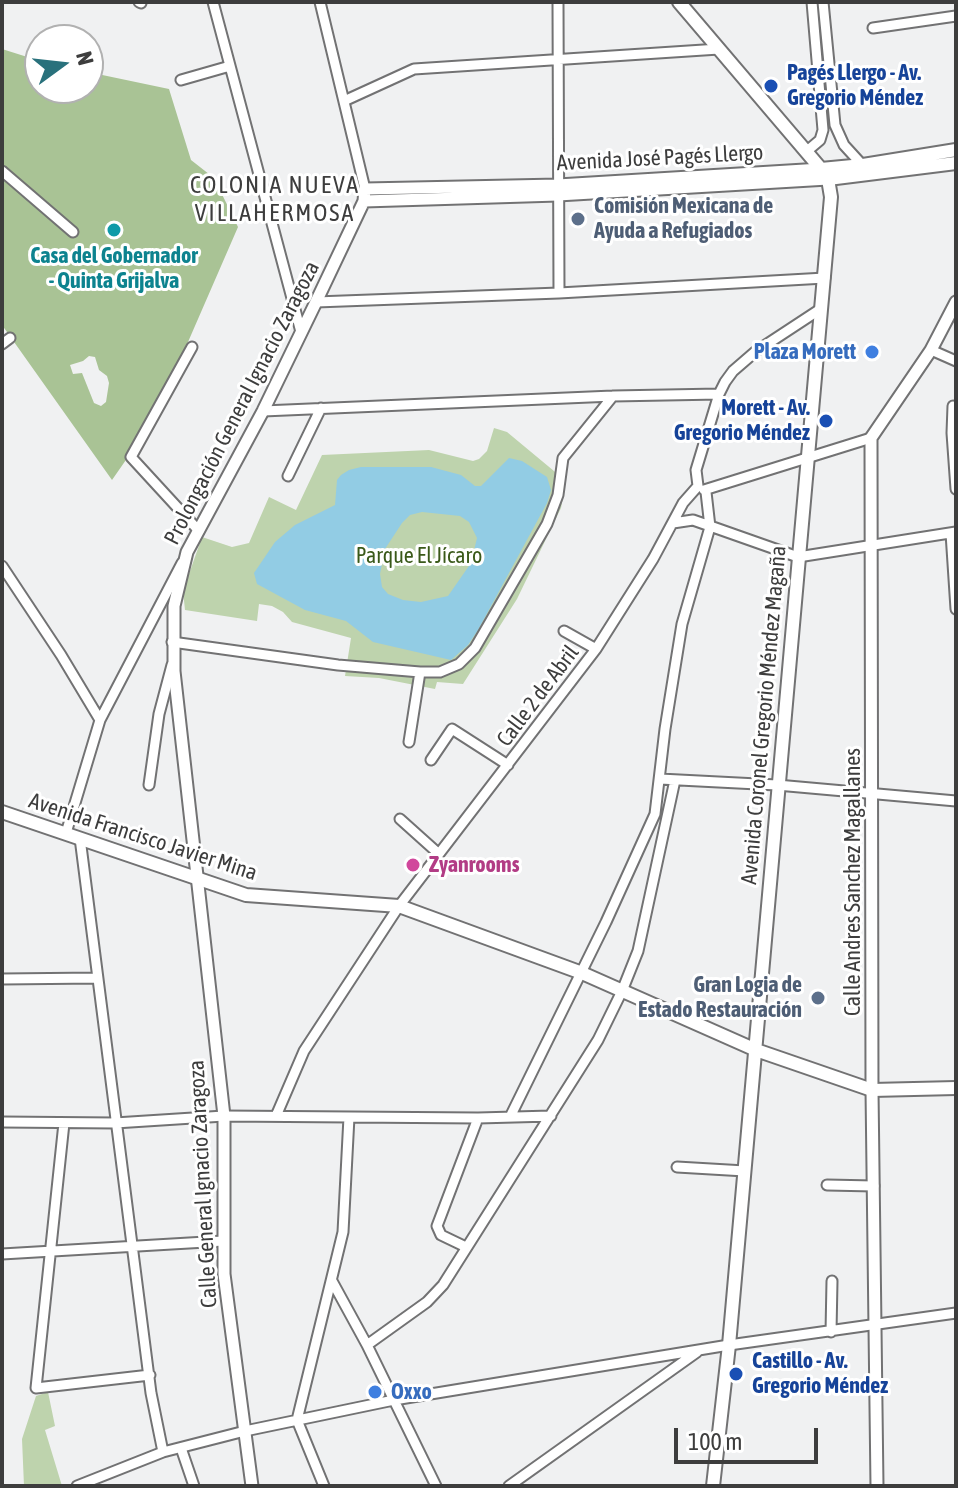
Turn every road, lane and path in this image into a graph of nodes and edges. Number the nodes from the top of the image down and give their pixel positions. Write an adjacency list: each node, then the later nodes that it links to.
1 (213, 2): 11 (street)
2 (320, 2): 13 (street)
3 (558, 2): 10 (street)
4 (679, 2): 9 (main road)
5 (812, 2): 15 (street)
6 (823, 2): 17 (street)
7 (956, 16): 8 (street)
8 (873, 28)
9 (719, 49): 10 (street); 15 (main road)
10 (558, 60): 13 (street); 20 (street)
11 (230, 66): 12 (street); 28 (street)
12 (181, 80)
13 (344, 101): 21 (street)
14 (956, 150): 17 (main road, Avenida José Pagés Llergo)
15 (807, 151): 19 (main road)
16 (956, 163): 17 (main road, Avenida José Pagés Llergo)
17 (866, 170): 19 (main road, Avenida José Pagés Llergo)
18 (2, 171): 22 (street)
19 (824, 174): 20 (street, Avenida José Pagés Llergo); 23 (main road, Avenida Coronel Gregorio Méndez Magaña)
20 (558, 190): 21 (street, Avenida José Pagés Llergo); 24 (street)
21 (365, 195): 25 (street, Prolongación General Ignacio Zaragoza)
22 (73, 232)
23 (825, 278): 24 (street); 27 (main road, Avenida Coronel Gregorio Méndez Magaña)
24 (559, 293): 25 (street)
25 (316, 302): 28 (street, Prolongación General Ignacio Zaragoza)
26 (956, 302): 30 (street)
27 (822, 308): 32 (street, Calle 2 de Abril); 39 (main road, Avenida Coronel Gregorio Méndez Magaña)
28 (301, 332): 36 (street, Prolongación General Ignacio Zaragoza)
29 (192, 347): 45 (street)
30 (931, 350): 31 (street); 38 (street)
31 (956, 361)
32 (719, 394): 33 (street); 41 (street, Calle 2 de Abril)
33 (613, 396): 35 (street); 56 (street)
34 (953, 406): 37 (street)
35 (321, 408): 36 (street); 40 (street)
36 (263, 411): 45 (street, Prolongación General Ignacio Zaragoza)
37 (954, 433): 42 (street)
38 (871, 438): 39 (street); 47 (street, Calle Andres Sanchez Magallanes)
39 (808, 458): 41 (street); 49 (main road, Avenida Coronel Gregorio Méndez Magaña)
40 (288, 476)
41 (702, 489): 43 (street, Calle 2 de Abril); 44 (street)
42 (956, 489)
43 (673, 523): 44 (street); 54 (street, Calle 2 de Abril)
44 (710, 527): 49 (street); 61 (street)
45 (199, 531): 48 (street, Prolongación General Ignacio Zaragoza)
46 (953, 532): 47 (street); 51 (street)
47 (872, 544): 49 (street); 65 (street, Calle Andres Sanchez Magallanes)
48 (187, 552): 53 (street, Prolongación General Ignacio Zaragoza); 57 (street)
49 (798, 557): 64 (main road, Avenida Coronel Gregorio Méndez Magaña)
50 (2, 566): 57 (street)
51 (956, 609)
52 (564, 631): 54 (street)
53 (172, 642): 55 (street, Prolongación General Ignacio Zaragoza); 56 (street)
54 (596, 649): 60 (street, Calle 2 de Abril)
55 (173, 658): 63 (street); 74 (street, Prolongación General Ignacio Zaragoza)
56 (420, 672): 58 (street)
57 (100, 720): 71 (street)
58 (409, 742)
59 (431, 760): 60 (street)
60 (508, 765): 73 (street, Calle 2 de Abril)
61 (660, 779): 62 (street); 69 (street)
62 (675, 780): 64 (street); 70 (street)
63 (149, 785)
64 (777, 785): 65 (street); 80 (main road, Avenida Coronel Gregorio Méndez Magaña)
65 (873, 795): 66 (street); 82 (street, Calle Andres Sanchez Magallanes)
66 (956, 801)
67 (2, 812): 71 (main road, Avenida Francisco Javier Mina)
68 (400, 819): 73 (street)
69 (651, 825): 70 (street); 76 (street)
70 (665, 829): 79 (street)
71 (66, 833): 72 (main road, Avenida Francisco Javier Mina)
72 (80, 838): 74 (main road, Avenida Francisco Javier Mina); 77 (street)
73 (439, 854): 75 (street, Calle 2 de Abril)
74 (198, 879): 75 (main road, Avenida Francisco Javier Mina); 83 (street, Calle General Ignacio Zaragoza)
75 (399, 906): 76 (main road, Avenida Francisco Javier Mina); 84 (street, Calle 2 de Abril)
76 (582, 973): 79 (main road, Avenida Francisco Javier Mina); 87 (street)
77 (97, 978): 78 (street); 91 (street)
78 (2, 979)
79 (622, 991): 80 (main road, Avenida Francisco Javier Mina); 85 (street)
80 (756, 1050): 82 (main road, Avenida Francisco Javier Mina); 93 (main road, Avenida Coronel Gregorio Méndez Magaña)
81 (956, 1088): 82 (main road, Avenida Francisco Javier Mina)
82 (872, 1090): 95 (street, Calle Andres Sanchez Magallanes)
83 (224, 1116): 84 (street); 91 (street); 96 (street, Calle General Ignacio Zaragoza)
84 (276, 1116): 86 (street)
85 (551, 1116): 87 (street); 97 (street)
86 (349, 1117): 88 (street); 101 (street)
87 (510, 1117): 88 (street)
88 (478, 1118): 97 (street)
89 (2, 1122): 90 (street)
90 (64, 1123): 91 (street); 99 (street)
91 (115, 1123): 98 (street)
92 (677, 1167): 93 (street)
93 (745, 1171): 107 (main road, Avenida Coronel Gregorio Méndez Magaña)
94 (827, 1185): 95 (street)
95 (874, 1186): 104 (street, Calle Andres Sanchez Magallanes)
96 (223, 1241): 98 (street); 112 (street, Calle General Ignacio Zaragoza)
97 (466, 1247): 106 (street)
98 (132, 1248): 99 (street); 109 (street)
99 (52, 1252): 100 (street); 109 (street)
100 (2, 1254)
101 (332, 1281): 106 (street); 111 (street)
102 (832, 1281): 105 (street)
103 (956, 1313): 104 (street)
104 (877, 1326): 105 (street); 122 (street, Calle Andres Sanchez Magallanes)
105 (831, 1332): 107 (street)
106 (367, 1345): 110 (street)
107 (729, 1345): 108 (street); 121 (main road, Avenida Coronel Gregorio Méndez Magaña)
108 (700, 1350): 110 (street); 120 (street)
109 (150, 1375): 114 (street)
110 (394, 1400): 111 (street); 119 (street)
111 (297, 1420): 112 (street); 118 (street)
112 (245, 1431): 113 (street); 117 (street, Calle General Ignacio Zaragoza)
113 (181, 1448): 114 (street); 116 (street)
114 (163, 1452): 115 (street)
115 (77, 1486)
116 (194, 1486)
117 (252, 1486)
118 (324, 1486)
119 (436, 1486)
120 (509, 1486)
121 (713, 1486)
122 (877, 1486)

